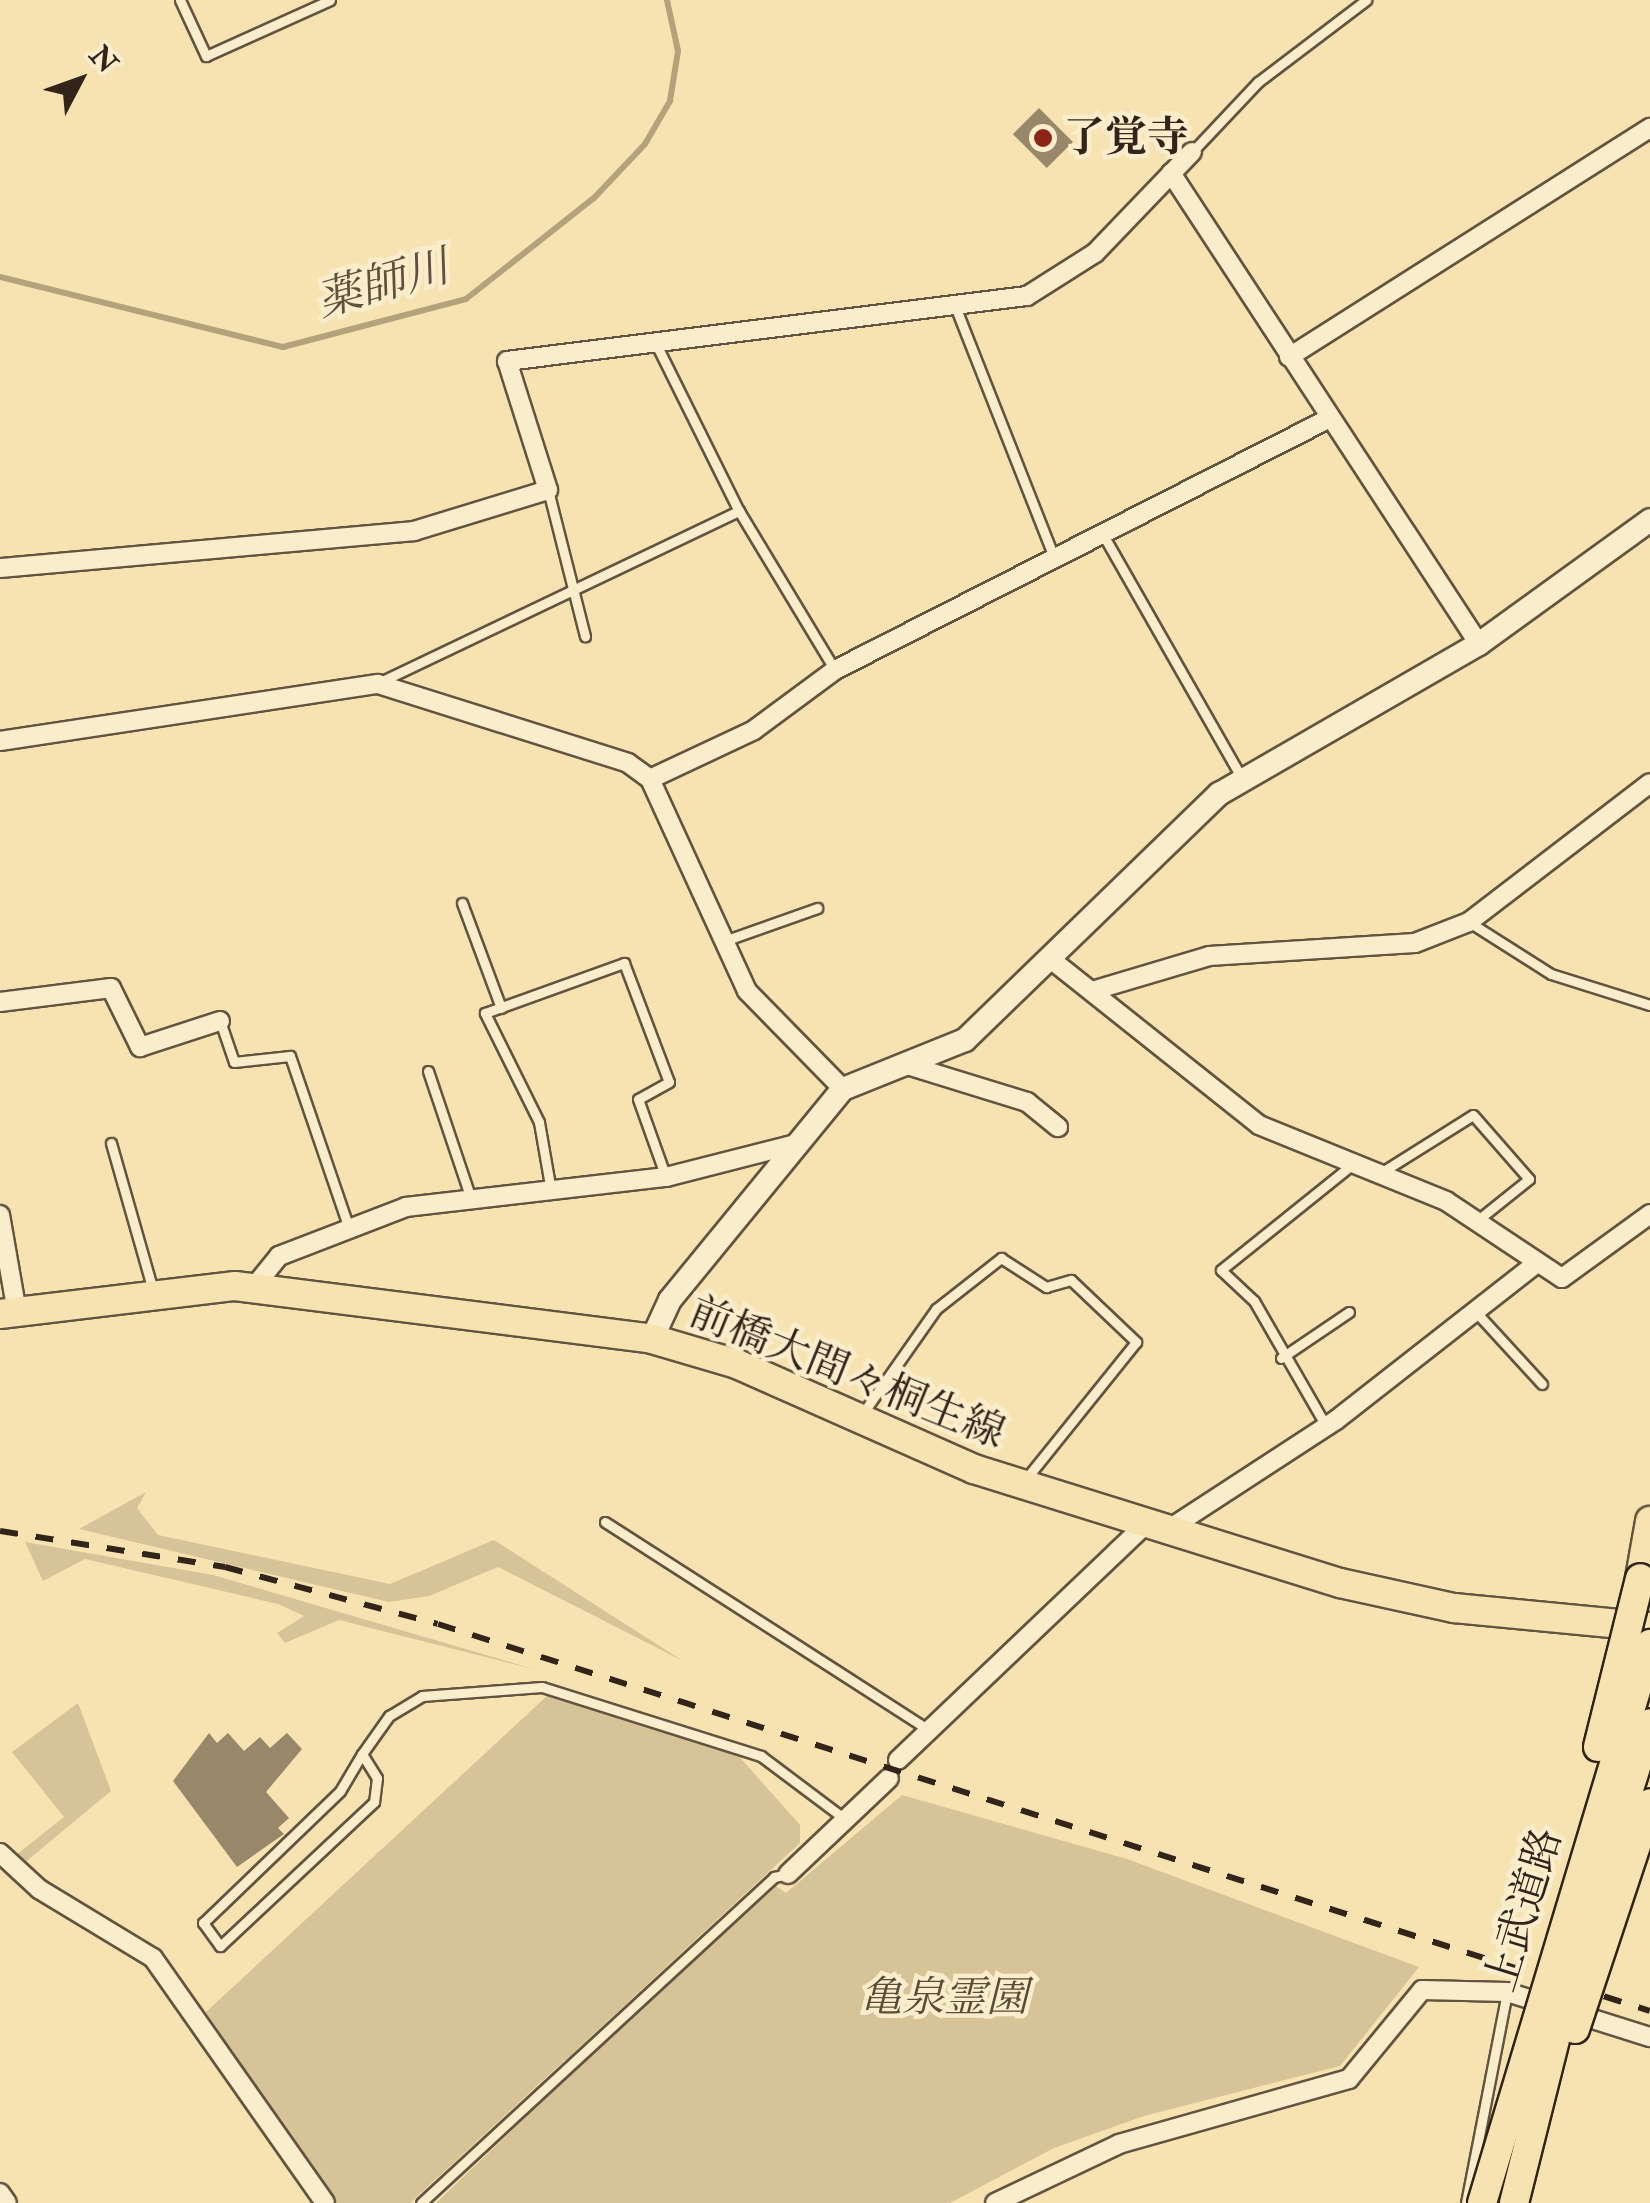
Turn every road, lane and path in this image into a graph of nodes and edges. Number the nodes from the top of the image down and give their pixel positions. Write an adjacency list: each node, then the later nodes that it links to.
1 (180, 0): 2 (lane)
2 (330, 0)
3 (1366, 0): 5 (lane)
4 (1650, 128): 9 (street)
5 (1192, 152): 6 (street)
6 (1171, 172): 7 (street); 9 (street)
7 (955, 306): 8 (street); 15 (lane)
8 (654, 340): 11 (street); 12 (lane)
9 (1289, 357): 10 (street)
10 (1330, 418): 14 (street); 19 (street)
11 (548, 490): 16 (street); 17 (lane)
12 (739, 511): 17 (lane); 20 (lane)
13 (1650, 520): 19 (street)
14 (1102, 533): 15 (street); 23 (lane)
15 (1054, 557): 20 (street)
16 (0, 568)
17 (575, 584): 18 (lane); 21 (lane)
18 (585, 636)
19 (1479, 644): 23 (street)
20 (836, 670): 24 (street)
21 (378, 684): 22 (street); 24 (street)
22 (0, 741)
23 (1242, 777): 30 (street)
24 (650, 779): 29 (street)
25 (1650, 782): 28 (street)
26 (462, 903): 34 (lane)
27 (818, 908): 29 (lane)
28 (1469, 922): 31 (street); 33 (lane)
29 (724, 940): 38 (street)
30 (1053, 961): 31 (street); 36 (street)
31 (1095, 990): 42 (street)
32 (0, 1002): 35 (street)
33 (1650, 1005)
34 (501, 1008): 44 (lane); 45 (lane)
35 (220, 1021): 50 (lane)
36 (907, 1065): 38 (street); 39 (street)
37 (428, 1071): 46 (lane)
38 (843, 1089): 41 (street)
39 (1058, 1128)
40 (112, 1143): 53 (lane)
41 (792, 1145): 44 (street); 57 (street)
42 (1356, 1162): 43 (street); 58 (lane)
43 (1382, 1172): 49 (street); 49 (lane)
44 (666, 1176): 45 (street)
45 (552, 1191): 46 (street)
46 (470, 1196): 50 (street)
47 (1650, 1214): 51 (street)
48 (0, 1215): 56 (street)
49 (1479, 1219): 51 (street)
50 (349, 1228): 52 (street)
51 (1537, 1263): 54 (street)
52 (254, 1287): 53 (main road, 前橋大間々桐生線); 57 (main road, 前橋大間々桐生線)
53 (154, 1291): 56 (main road, 前橋大間々桐生線)
54 (1475, 1311): 59 (lane); 61 (street)
55 (1349, 1312): 58 (lane)
56 (8, 1313)
57 (652, 1339): 60 (main road, 前橋大間々桐生線)
58 (1280, 1358): 61 (lane)
59 (1542, 1384)
60 (858, 1420): 62 (main road, 前橋大間々桐生線); 62 (lane)
61 (1326, 1426): 65 (street)
62 (1022, 1486): 65 (main road, 前橋大間々桐生線)
63 (605, 1522): 69 (lane)
64 (1650, 1522): 79 (main road, bridge)
65 (1161, 1524): 66 (main road, 前橋大間々桐生線); 69 (street)
66 (1650, 1627)
67 (1650, 1644): 79 (main road, 上武道路, bridge)
68 (1650, 1723): 87 (main road, 上武道路, bridge)
69 (928, 1729): 71 (street)
70 (362, 1754): 70 (lane); 74 (lane)
71 (898, 1760)
72 (889, 1778): 74 (street)
73 (1650, 1803): 87 (main road, bridge)
74 (847, 1820): 76 (street)
75 (0, 1853): 82 (street)
76 (788, 1874): 83 (lane)
77 (1507, 1992): 78 (street); 84 (street); 85 (lane)
78 (1650, 2037)
79 (1523, 2049): 86 (main road, 上武道路, bridge)
80 (0, 2193): 81 (street)
81 (7, 2203)
82 (325, 2203)
83 (421, 2203)
84 (995, 2203)
85 (1466, 2203)
86 (1482, 2203)
87 (1515, 2203)

